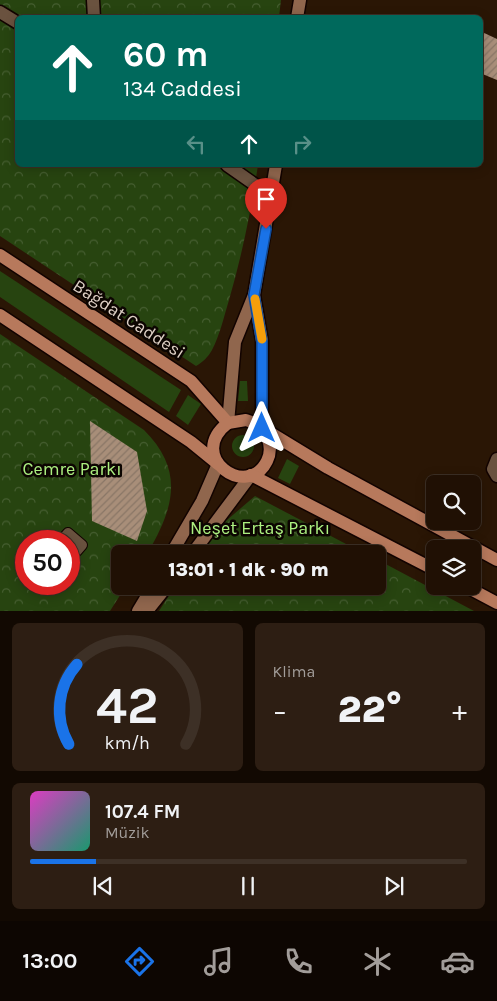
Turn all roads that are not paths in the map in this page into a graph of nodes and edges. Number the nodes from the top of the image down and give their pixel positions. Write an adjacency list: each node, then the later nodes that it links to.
1 (93, 0): 4 (street)
2 (300, 0): 5 (main road)
3 (0, 12): 6 (street)
4 (94, 15)
5 (298, 15)
6 (15, 21)
7 (229, 167): 9 (street)
8 (276, 167): 9 (main road)
9 (271, 196): 11 (main road)
10 (0, 256): 13 (main road, Bağdat Caddesi)
11 (254, 295): 13 (main road); 14 (main road)
12 (0, 315): 16 (main road)
13 (228, 423): 14 (main road); 16 (main road)
14 (262, 428): 17 (main road); 21 (main road)
15 (497, 459): 18 (street)
16 (218, 464): 17 (main road); 19 (main road)
17 (251, 475): 20 (main road); 22 (main road)
18 (497, 476)
19 (177, 545)
20 (199, 545)
21 (497, 560)
22 (426, 565)
23 (481, 594): 26 (main road)
24 (148, 595): 27 (main road)
25 (159, 595): 28 (main road)
26 (497, 603)
27 (138, 611)
28 (147, 611)

